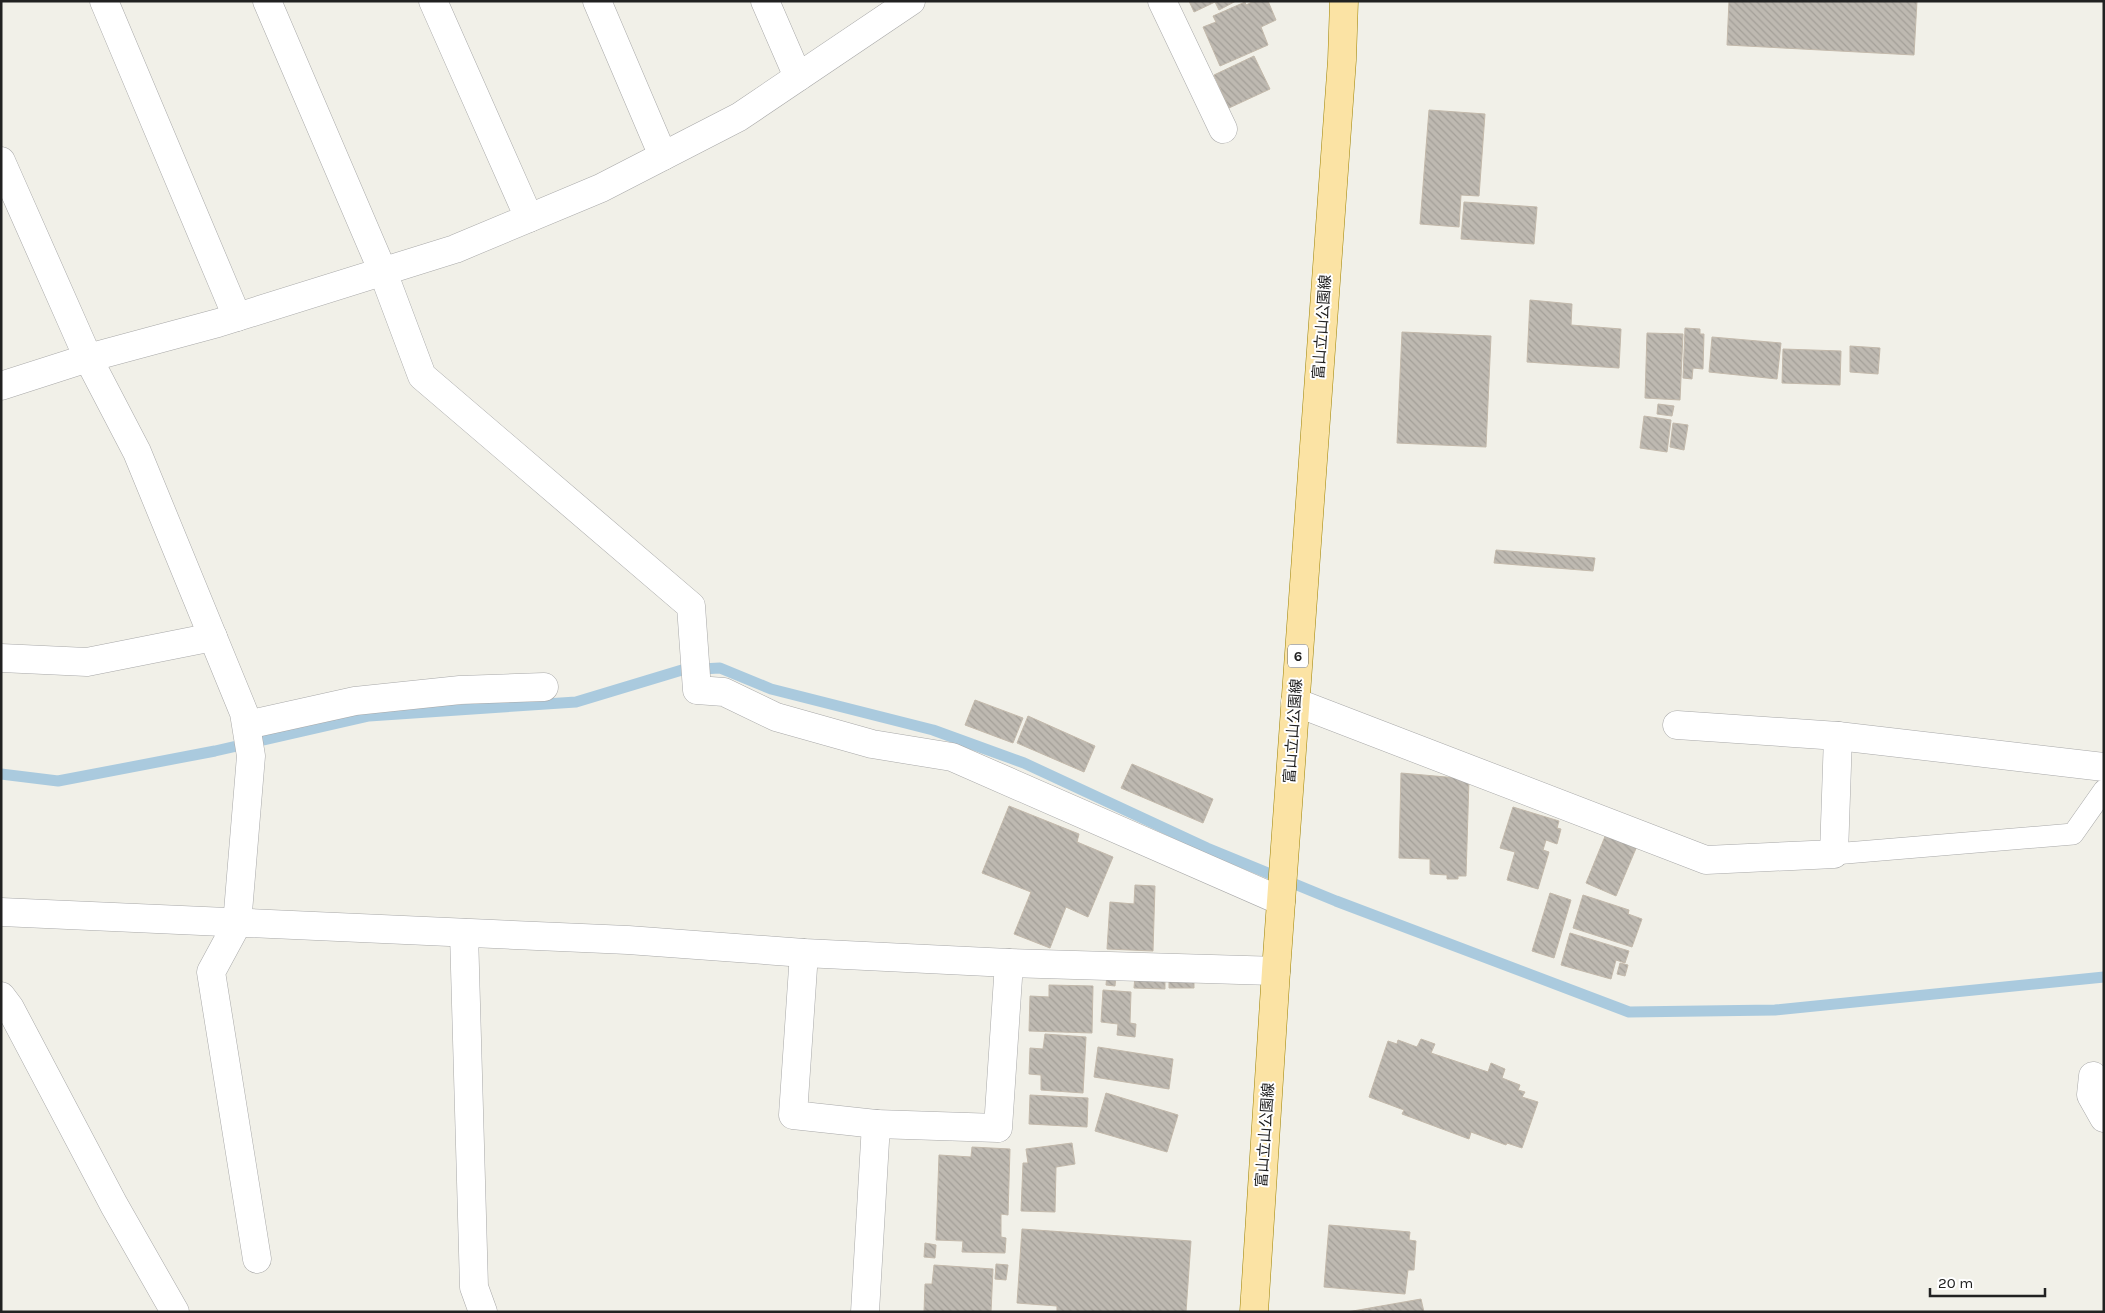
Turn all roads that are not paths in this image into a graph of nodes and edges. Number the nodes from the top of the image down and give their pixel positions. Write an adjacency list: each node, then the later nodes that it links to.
1 (104, 1): 15 (street)
2 (267, 1): 14 (street)
3 (433, 1): 13 (street)
4 (597, 1): 11 (street)
5 (765, 1): 9 (street)
6 (911, 1): 9 (street)
7 (1162, 1): 10 (street)
8 (1344, 1): 21 (main road, 富山立山公園線 / 6)
9 (798, 77): 11 (street)
10 (1223, 129)
11 (663, 156): 13 (street)
12 (1, 161): 16 (street)
13 (528, 218): 14 (street)
14 (383, 272): 15 (street); 28 (street)
15 (237, 317): 16 (street)
16 (88, 358): 17 (street); 18 (street)
17 (1, 386)
18 (213, 637): 19 (street); 22 (street)
19 (1, 658)
20 (544, 687): 22 (street)
21 (1295, 702): 27 (street); 28 (main road, 富山立山公園線 / 6)
22 (247, 724): 30 (street)
23 (1677, 725): 24 (street)
24 (1838, 736): 25 (street); 27 (street)
25 (2104, 767)
26 (2104, 790): 27 (lane)
27 (1834, 854)
28 (1281, 901): 34 (main road, 富山立山公園線 / 6)
29 (1, 912): 30 (street)
30 (236, 924): 31 (street); 39 (street)
31 (464, 934): 32 (street); 41 (street)
32 (804, 953): 33 (street); 38 (street)
33 (1009, 963): 34 (street); 38 (street)
34 (1276, 971): 43 (main road, 富山立山公園線 / 6)
35 (1, 996): 40 (street)
36 (2093, 1076): 37 (street)
37 (2104, 1118)
38 (876, 1124): 42 (street)
39 (258, 1259)
40 (175, 1312)
41 (483, 1312)
42 (865, 1312)
43 (1254, 1312)

